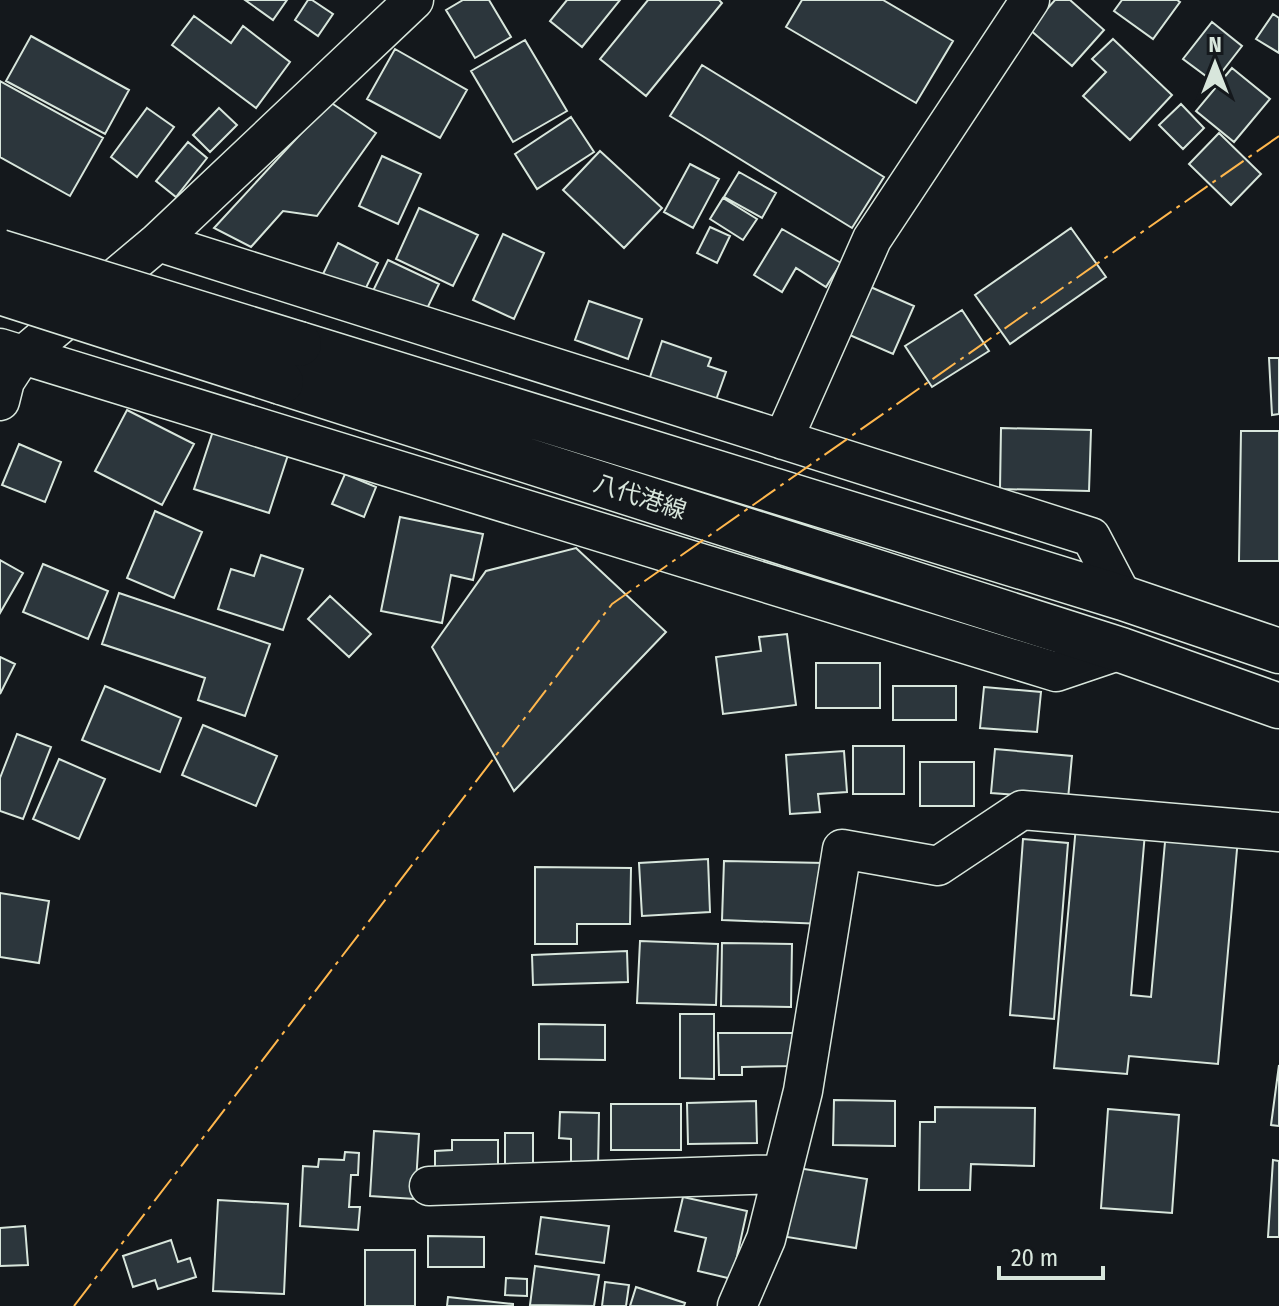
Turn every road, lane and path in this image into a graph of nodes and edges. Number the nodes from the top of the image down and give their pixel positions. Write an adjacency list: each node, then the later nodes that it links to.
1 (414, 0): 3 (street)
2 (1030, 0): 9 (street)
3 (158, 242): 6 (street); 9 (street)
4 (0, 252): 7 (main road, 八代港線, bridge)
5 (0, 292): 7 (main road, 八代港線, bridge)
6 (7, 359): 8 (street); 11 (street)
7 (290, 363): 10 (main road, 八代港線); 11 (main road, 八代港線)
8 (0, 401)
9 (783, 440): 10 (street)
10 (1123, 598): 12 (main road, 八代港線)
11 (1121, 650): 13 (main road, 八代港線)
12 (1279, 651)
13 (1279, 706)
14 (1279, 832): 15 (street)
15 (782, 1174): 16 (street); 17 (street)
16 (429, 1186)
17 (737, 1306)

